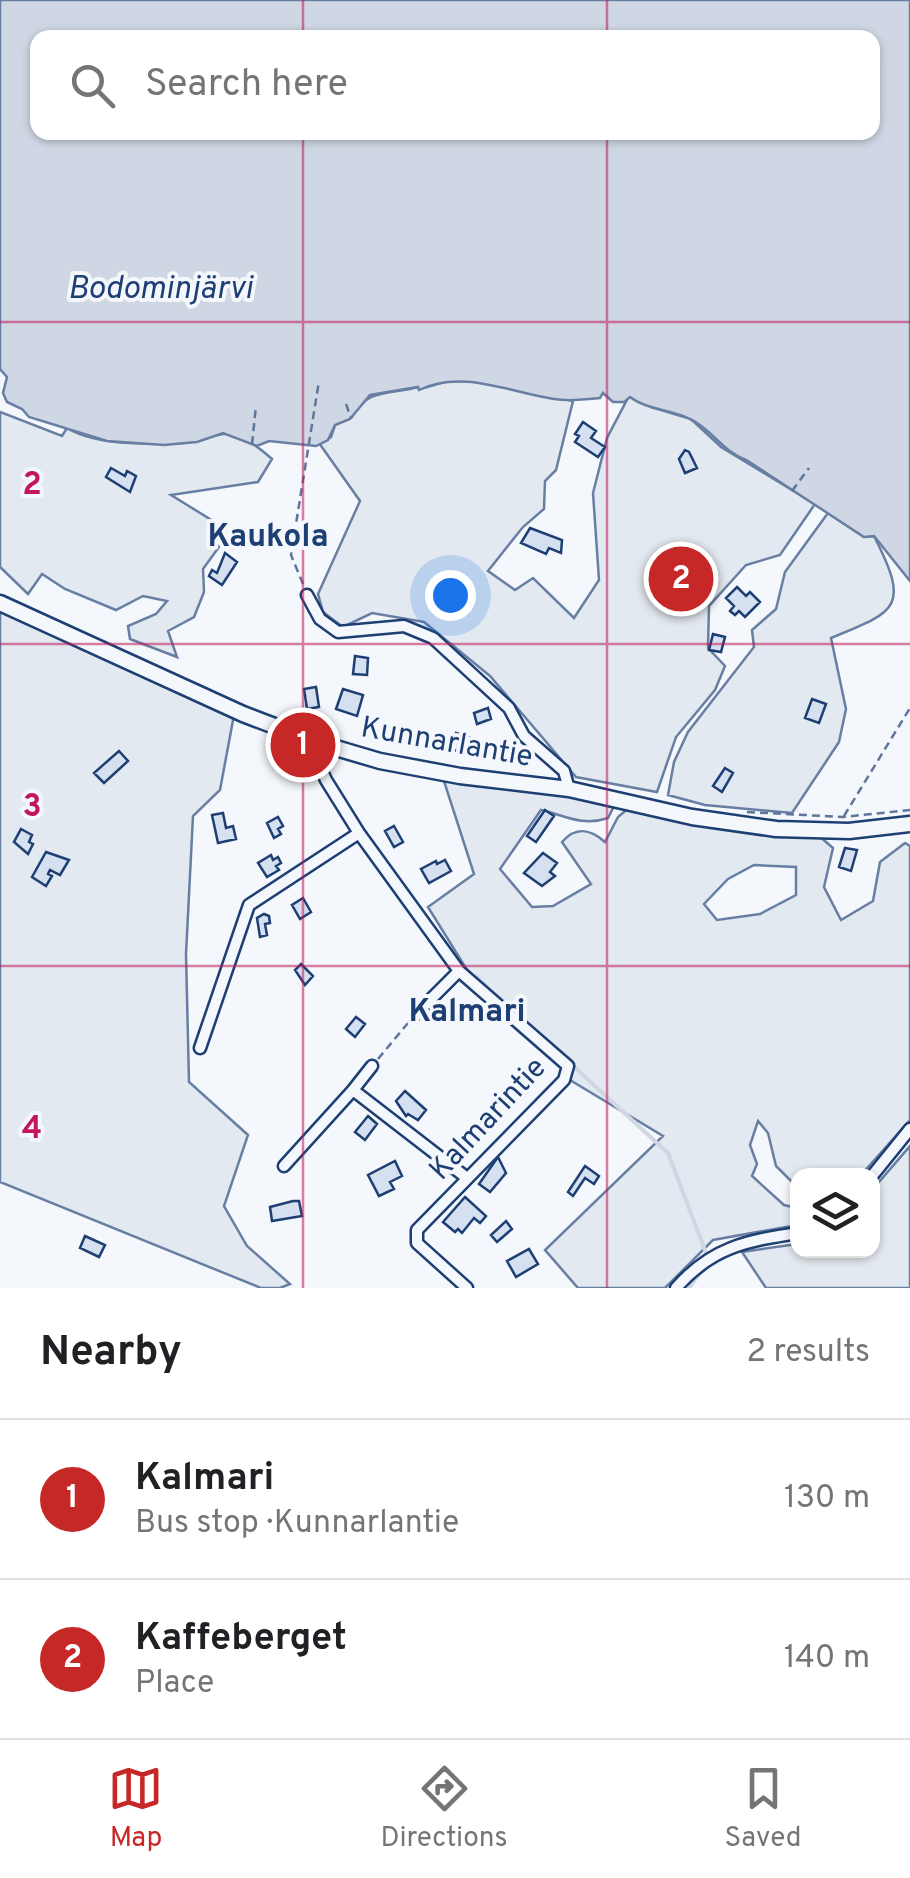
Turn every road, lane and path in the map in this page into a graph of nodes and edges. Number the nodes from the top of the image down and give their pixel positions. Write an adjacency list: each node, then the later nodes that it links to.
1 (319, 380): 8 (path)
2 (346, 404): 4 (path)
3 (256, 406): 5 (path)
4 (351, 418)
5 (252, 444)
6 (810, 468): 7 (path)
7 (792, 491)
8 (307, 595): 12 (street)
9 (0, 603): 11 (main road, Kunnarlantie)
10 (910, 708): 15 (path)
11 (319, 743): 12 (main road, Kunnarlantie); 17 (street, Kalmarintie)
12 (569, 789): 16 (main road, Kunnarlantie)
13 (910, 810): 15 (path)
14 (739, 811): 15 (path)
15 (843, 817)
16 (910, 824)
17 (359, 833): 18 (street, Kalmarintie); 20 (street)
18 (458, 971): 19 (street); 26 (street, Kalmarintie)
19 (416, 1014): 21 (path)
20 (200, 1048)
21 (372, 1066): 22 (street)
22 (353, 1090): 24 (street); 26 (street)
23 (910, 1129): 25 (street)
24 (284, 1166)
25 (878, 1168)
26 (467, 1178): 28 (street, Kalmarintie)
27 (790, 1235): 29 (street)
28 (467, 1288)
29 (676, 1288)

